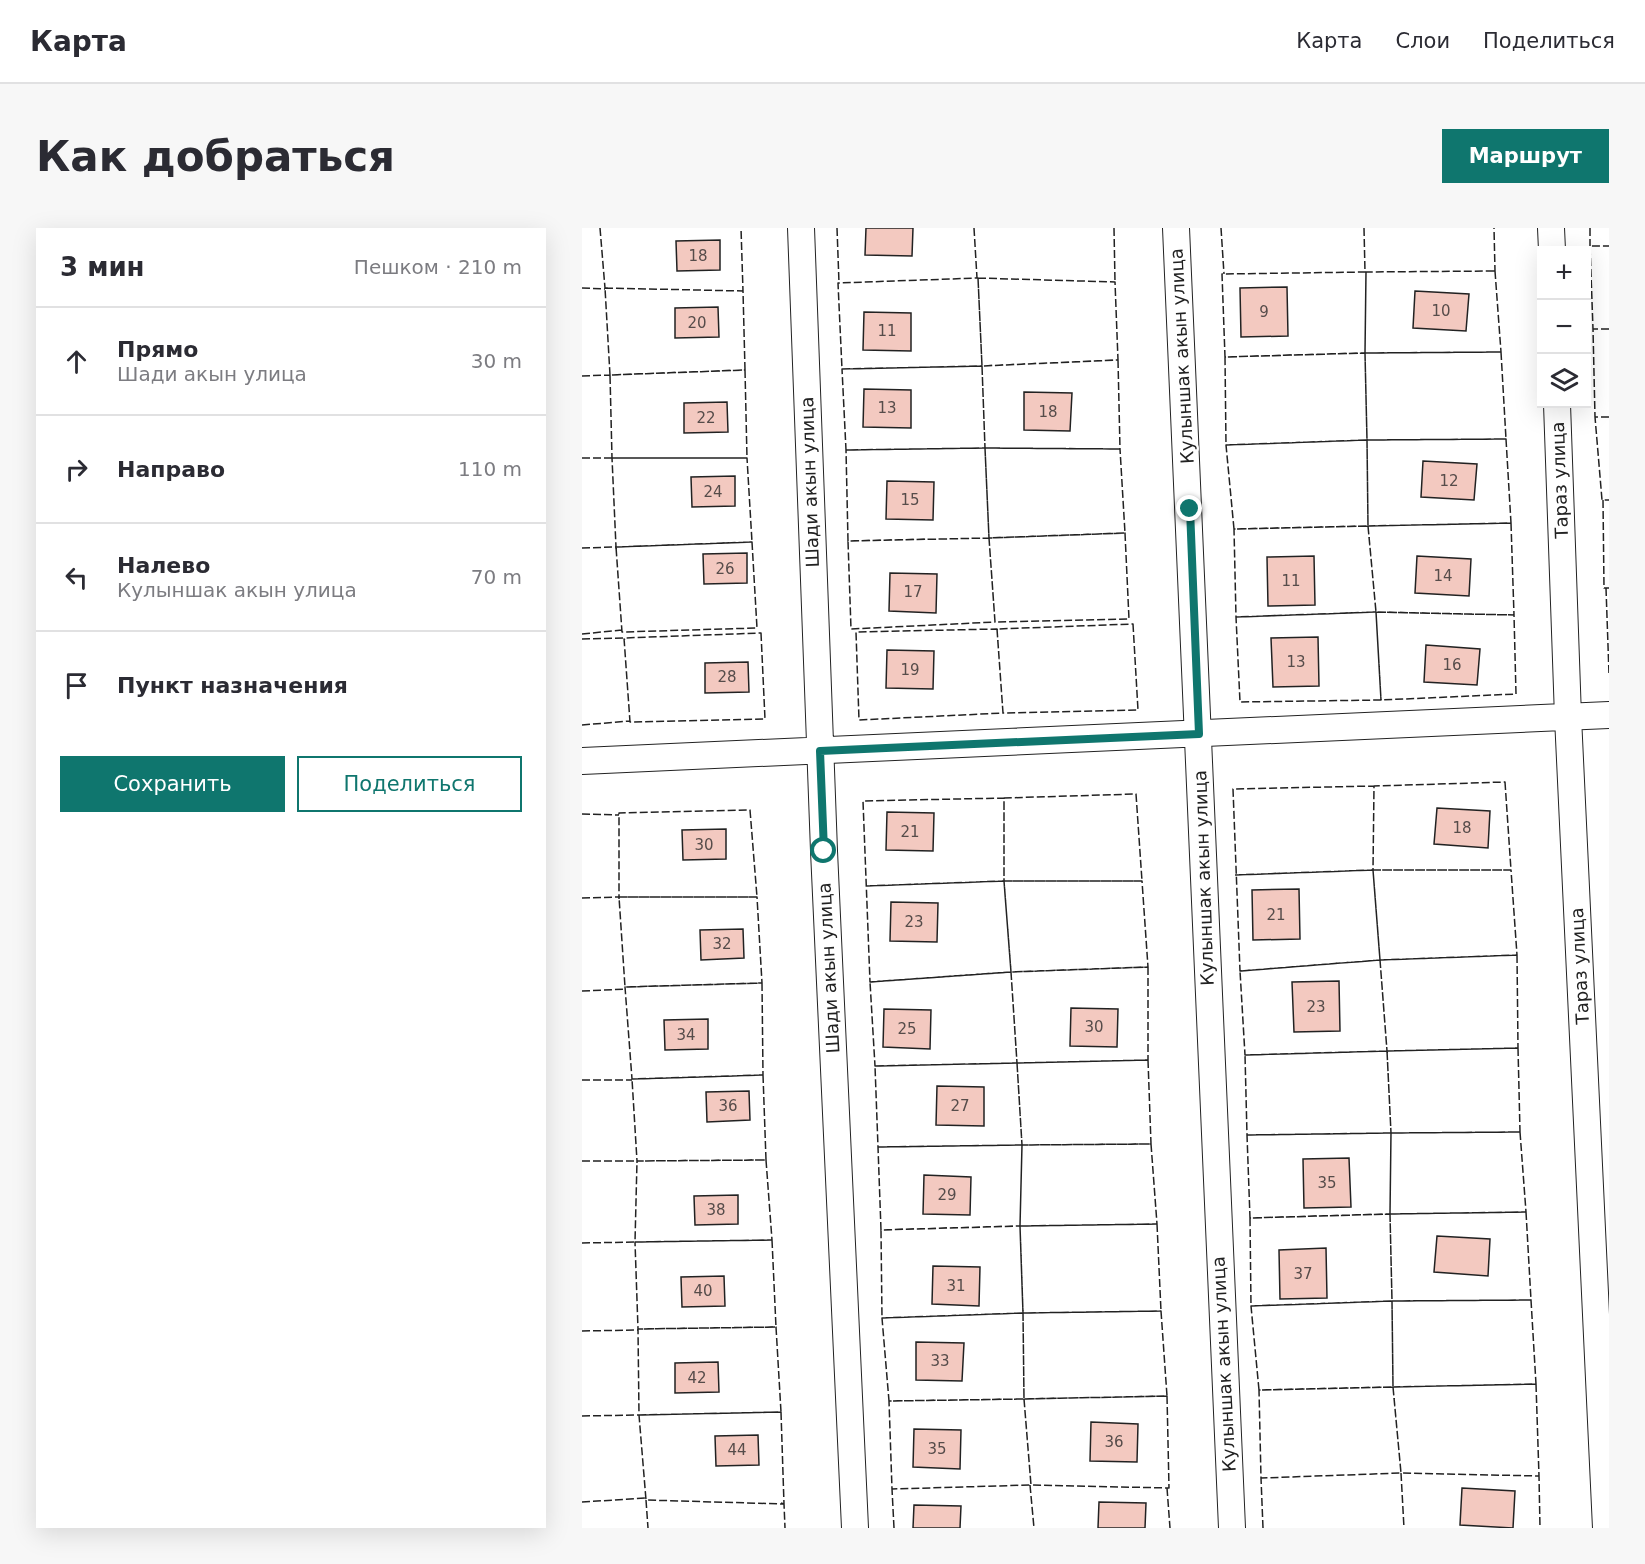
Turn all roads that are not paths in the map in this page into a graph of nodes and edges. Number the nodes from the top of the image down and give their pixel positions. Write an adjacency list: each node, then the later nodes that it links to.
1 (801, 228): 9 (street, Шади акын улица)
2 (1176, 228): 8 (street, Кулыншак акын улица)
3 (1551, 228): 4 (street)
4 (1552, 246)
5 (1557, 408): 7 (street, Тараз улица)
6 (1609, 715): 7 (street)
7 (1569, 717): 8 (street); 13 (street, Тараз улица)
8 (1199, 734): 9 (street); 12 (street, Кулыншак акын улица)
9 (820, 751): 10 (street); 11 (street, Шади акын улица)
10 (582, 761)
11 (855, 1528)
12 (1232, 1528)
13 (1606, 1528)

